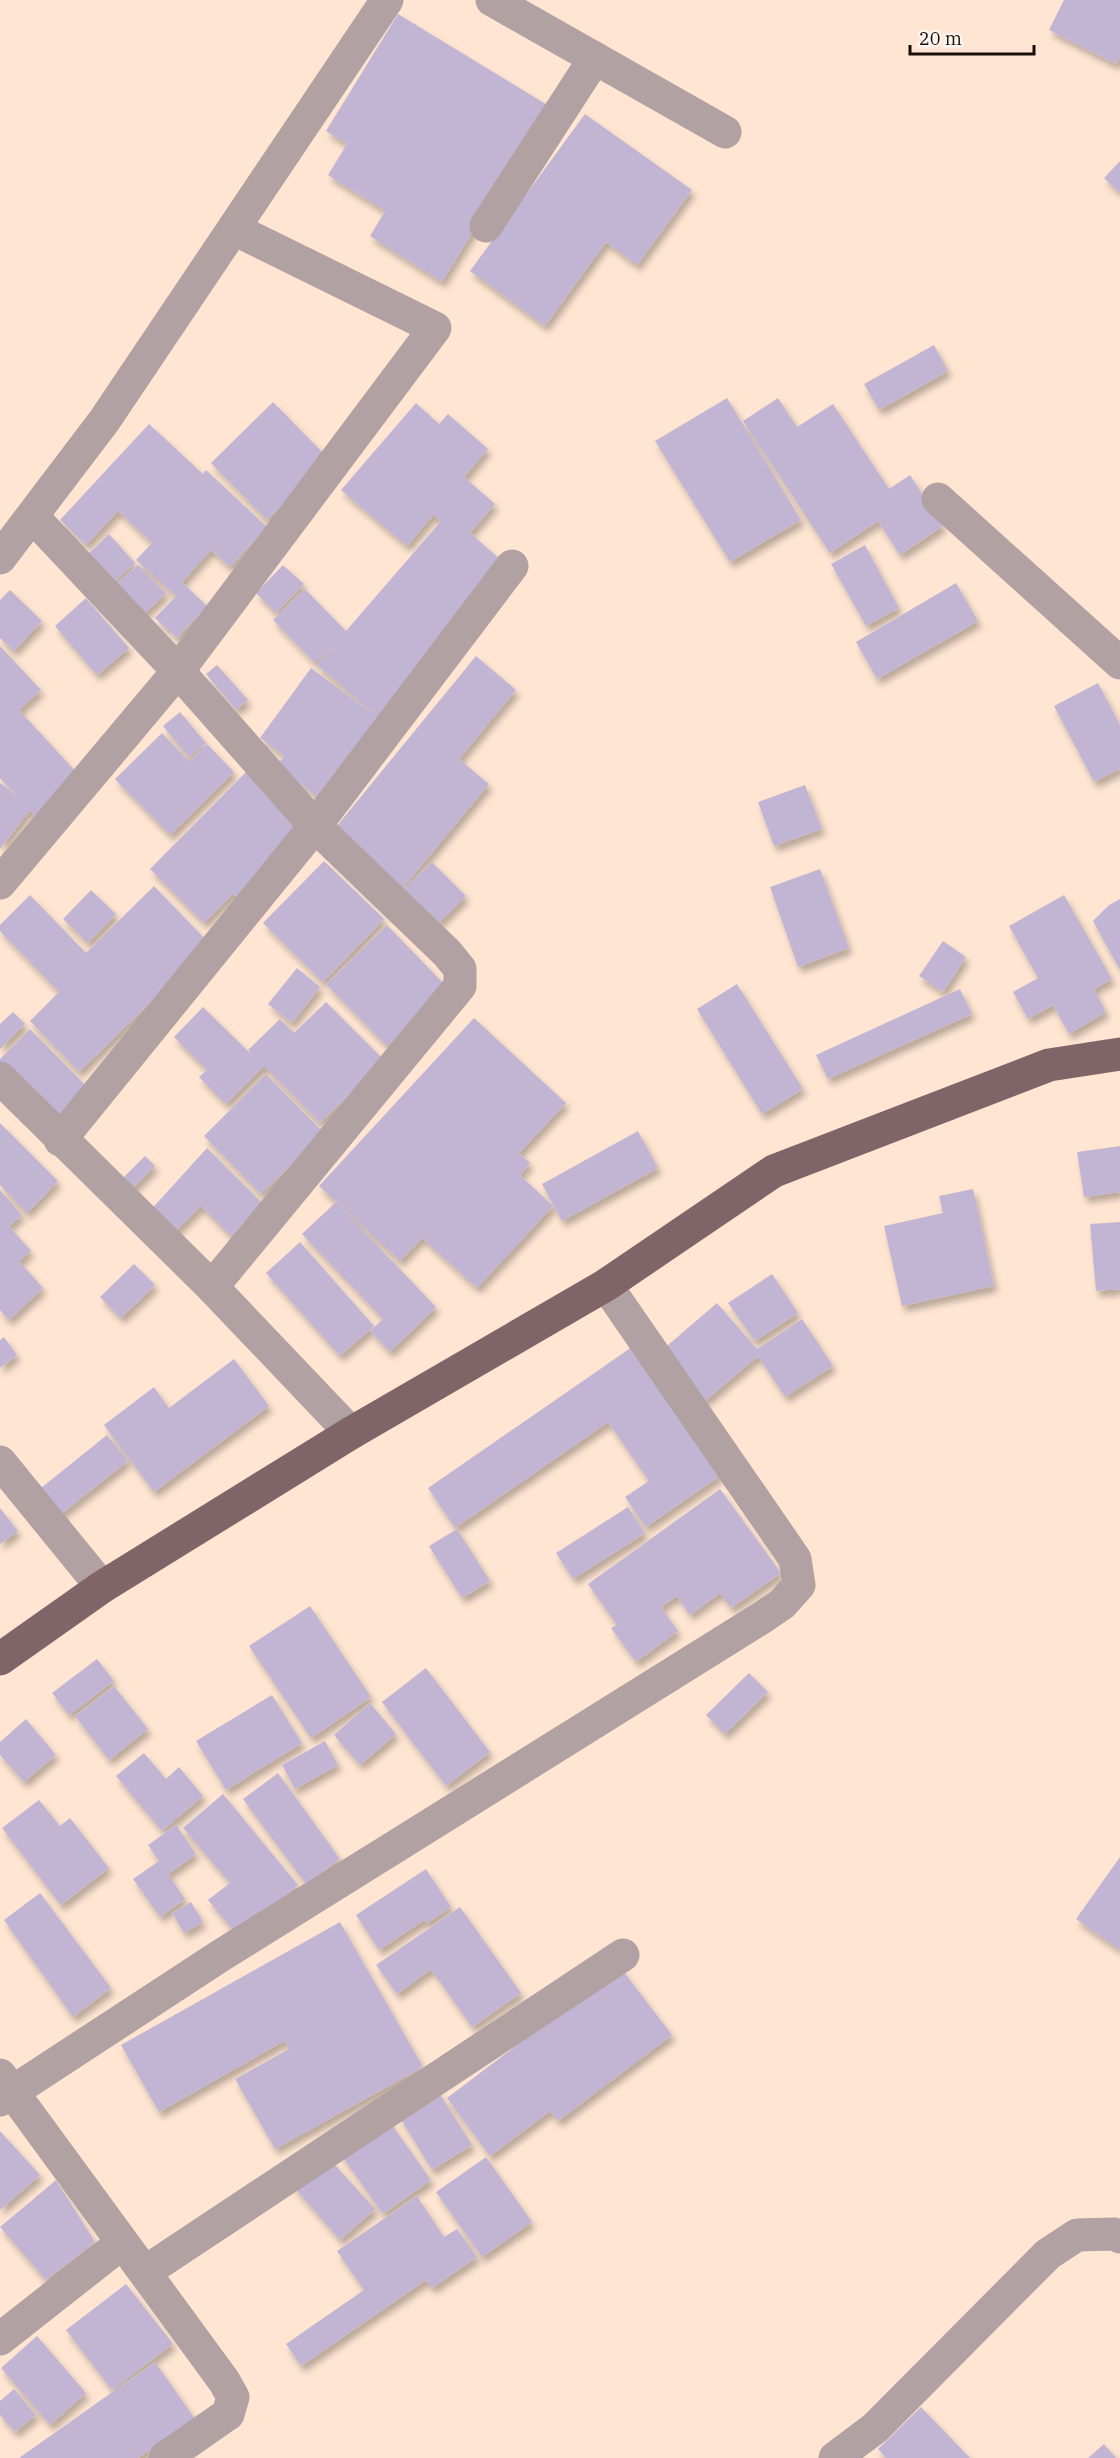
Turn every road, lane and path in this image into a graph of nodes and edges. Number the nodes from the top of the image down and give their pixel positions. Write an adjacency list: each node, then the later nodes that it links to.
1 (387, 0): 6 (street)
2 (492, 0): 3 (street)
3 (595, 58): 4 (street); 5 (street)
4 (725, 132)
5 (486, 226)
6 (234, 229): 8 (street); 12 (street)
7 (938, 499): 11 (street)
8 (33, 517): 9 (street); 12 (street)
9 (0, 558)
10 (512, 566): 13 (street)
11 (1120, 663)
12 (178, 671): 13 (street); 14 (street)
13 (315, 826): 17 (street); 19 (street)
14 (0, 883)
15 (1120, 1054): 18 (main road)
16 (0, 1078): 17 (street)
17 (60, 1140): 19 (street)
18 (606, 1285): 20 (main road); 25 (street)
19 (212, 1287): 20 (street)
20 (351, 1433): 22 (main road)
21 (0, 1462): 22 (street)
22 (102, 1587): 23 (main road)
23 (0, 1659)
24 (623, 1955): 28 (street)
25 (4, 2089): 27 (street)
26 (1120, 2236): 31 (street)
27 (122, 2243): 28 (street); 29 (street)
28 (145, 2272): 30 (street)
29 (0, 2339)
30 (165, 2458)
31 (835, 2458)

